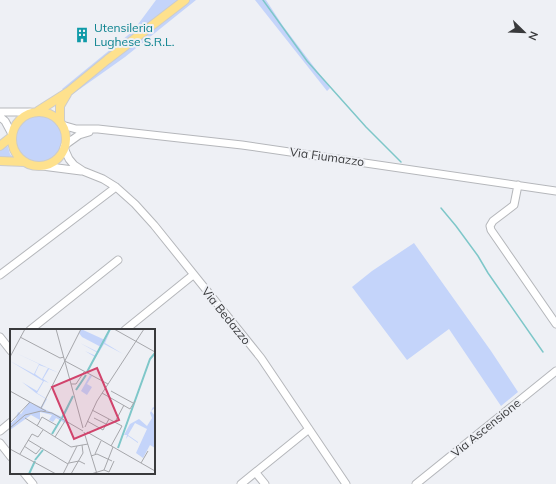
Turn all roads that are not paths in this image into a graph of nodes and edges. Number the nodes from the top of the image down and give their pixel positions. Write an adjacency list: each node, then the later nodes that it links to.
1 (185, 0): 2 (main road)
2 (73, 87): 4 (main road); 6 (main road)
3 (0, 112): 4 (street)
4 (34, 112): 6 (main road); 8 (main road)
5 (0, 117): 8 (street)
6 (61, 123): 7 (street, Via Fiumazzo); 10 (main road)
7 (98, 129): 10 (street, Via Fiumazzo); 15 (street, Via Fiumazzo)
8 (11, 135): 9 (main road); 12 (main road)
9 (0, 146)
10 (65, 146): 13 (main road); 14 (street, Via Bedazzo)
11 (0, 161): 12 (main road)
12 (25, 162): 13 (main road)
13 (42, 166): 14 (street, Via Bedazzo)
14 (83, 171): 16 (street, Via Bedazzo)
15 (518, 185): 17 (street, Via Fiumazzo); 21 (street)
16 (116, 187): 19 (street, Via Bedazzo); 20 (street)
17 (556, 191)
18 (118, 260): 22 (street)
19 (193, 275): 23 (street); 28 (street, Via Bedazzo)
20 (0, 276)
21 (556, 324)
22 (31, 329)
23 (126, 329)
24 (0, 337): 25 (street)
25 (10, 348)
26 (556, 371): 38 (street, Via Ascensione)
27 (10, 423): 29 (street)
28 (309, 429): 32 (street); 37 (street, Via Bedazzo)
29 (0, 430)
30 (0, 443): 31 (street)
31 (10, 456)
32 (256, 473): 35 (street); 36 (street)
33 (25, 474): 34 (street)
34 (33, 484)
35 (241, 484)
36 (265, 484)
37 (346, 484)
38 (416, 484)

